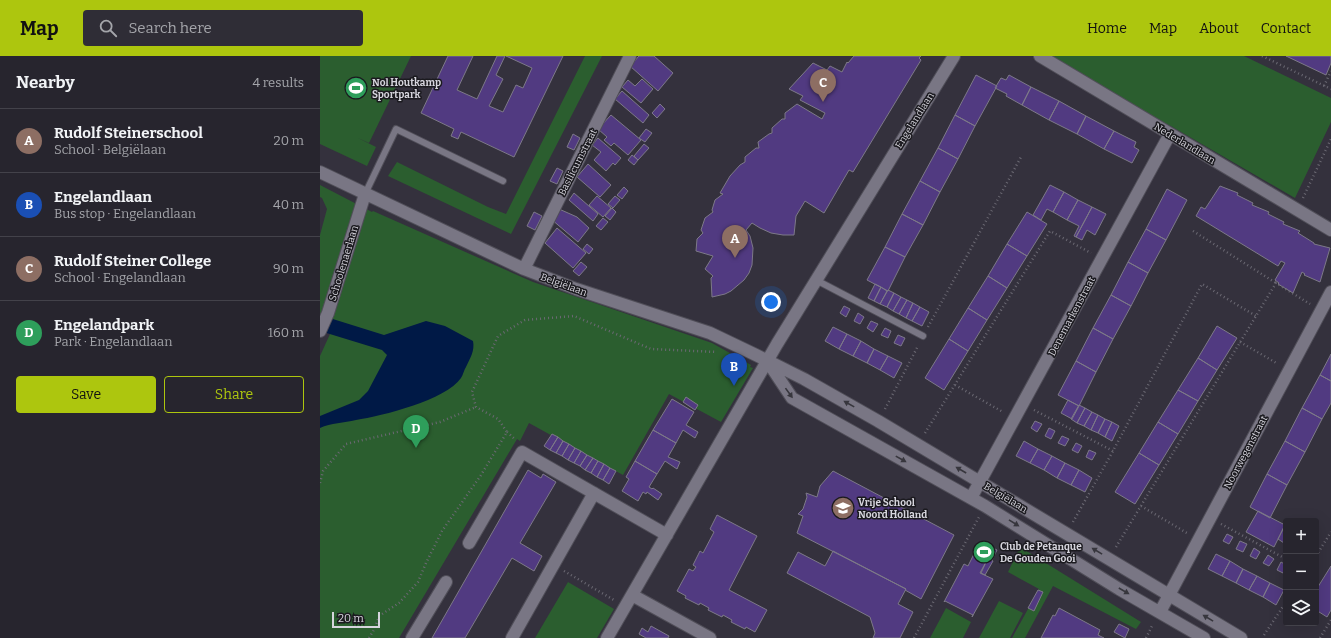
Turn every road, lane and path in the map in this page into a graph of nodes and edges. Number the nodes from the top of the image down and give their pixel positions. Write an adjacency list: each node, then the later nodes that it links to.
1 (630, 56): 18 (street, Basilicumstraat)
2 (954, 56): 19 (street, Engelandlaan)
3 (1040, 56): 8 (street, Nederlandlaan)
4 (1262, 56): 6 (path)
5 (1331, 71): 6 (path)
6 (1324, 86): 7 (path)
7 (1331, 89)
8 (1170, 134): 14 (street, Nederlandlaan); 17 (street, Denemarkenstraat)
9 (1331, 139): 14 (path)
10 (1021, 158): 25 (path)
11 (320, 172): 13 (street, Belgiëlaan)
12 (503, 181): 13 (lane)
13 (367, 189): 18 (street, Belgiëlaan); 24 (street, Schoolenaerlaan)
14 (1297, 210): 15 (street, Nederlandlaan)
15 (1331, 230)
16 (1193, 232): 20 (path)
17 (1102, 259): 30 (path); 31 (street, Denemarkenstraat)
18 (524, 269): 28 (street, Belgiëlaan)
19 (816, 280): 25 (lane); 28 (street, Engelandlaan)
20 (1276, 283): 22 (path); 23 (path)
21 (1331, 292): 22 (street, Noorwegenstraat)
22 (1321, 311): 29 (street, Noorwegenstraat)
23 (1256, 316): 26 (path); 36 (path)
24 (320, 331)
25 (923, 336): 33 (path)
26 (1240, 342): 29 (path); 42 (path)
27 (720, 353): 32 (path)
28 (768, 361): 37 (street, Belgiëlaan, one-way to 28); 40 (street, Belgiëlaan, one-way to 40); 46 (street, Engelandlaan)
29 (1288, 370): 43 (street, Noorwegenstraat)
30 (955, 385): 34 (path); 35 (path)
31 (1023, 404): 34 (street, Denemarkenstraat); 36 (path)
32 (476, 407): 38 (path); 61 (path)
33 (885, 409)
34 (1015, 418): 37 (street, Denemarkenstraat)
35 (925, 433)
36 (1113, 452): 44 (path)
37 (981, 482): 40 (street, Denemarkenstraat); 55 (street, Belgiëlaan, one-way to 37)
38 (320, 483)
39 (594, 493): 46 (street); 48 (street); 52 (street)
40 (971, 498): 41 (street, Belgiëlaan)
41 (985, 506): 58 (street, Belgiëlaan, one-way to 58); 66 (path)
42 (1141, 506): 47 (path); 49 (path)
43 (1210, 518): 47 (street, Noorwegenstraat); 51 (path)
44 (1073, 522)
45 (1331, 532): 50 (path)
46 (667, 535): 54 (street, Engelandlaan)
47 (1198, 539): 55 (street, Noorwegenstraat)
48 (469, 543)
49 (1116, 547)
50 (1317, 554)
51 (1283, 557)
52 (553, 565): 56 (path); 63 (street)
53 (446, 582): 62 (street)
54 (632, 595): 56 (street, Engelandlaan); 65 (street)
55 (1170, 595): 58 (street, Noorwegenstraat); 68 (street, Belgiëlaan, one-way to 55)
56 (625, 607): 64 (street, Engelandlaan)
57 (1283, 607): 60 (path)
58 (1160, 612): 67 (street, Belgiëlaan)
59 (1331, 620): 69 (path)
60 (1264, 636)
61 (369, 638)
62 (412, 638)
63 (512, 638)
64 (607, 638)
65 (710, 638)
66 (914, 638)
67 (1204, 638)
68 (1242, 638)
69 (1320, 638)

